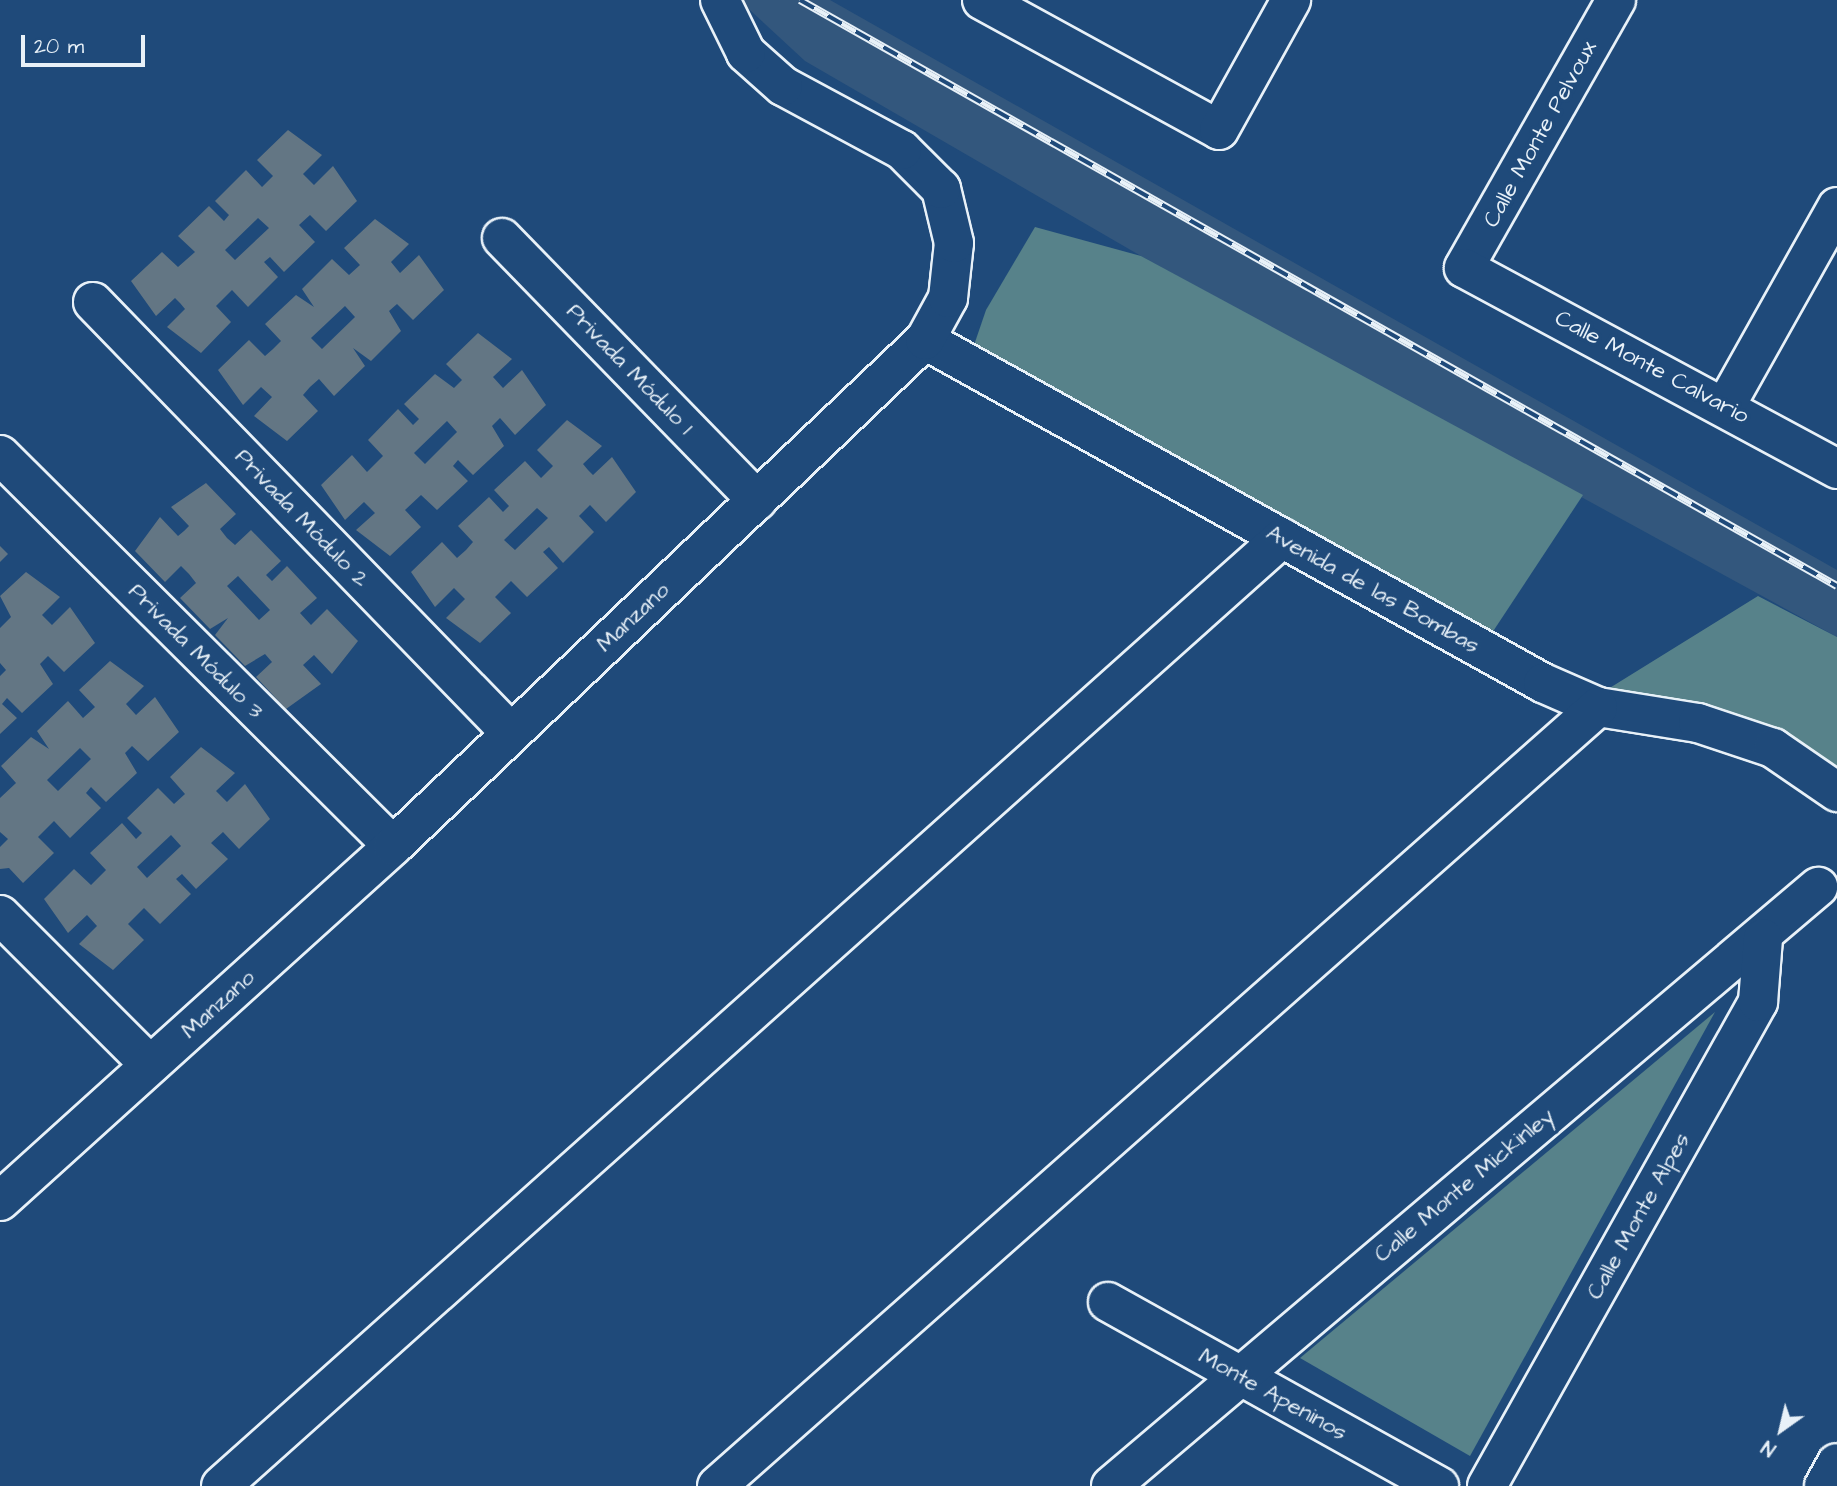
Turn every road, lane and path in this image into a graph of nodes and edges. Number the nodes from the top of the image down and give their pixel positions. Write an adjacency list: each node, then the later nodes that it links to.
1 (720, 0): 9 (street, Manzano)
2 (982, 0): 3 (street)
3 (1291, 0)
4 (1616, 0): 7 (street, Calle Monte Pelvoux)
5 (1837, 206): 10 (street)
6 (502, 238): 13 (street, Privada Módulo 1)
7 (1464, 268): 10 (street, Calle Monte Calvario)
8 (93, 302): 16 (street, Privada Módulo 2)
9 (925, 340): 13 (street, Manzano); 14 (street, Avenida de las Bombas)
10 (1726, 405): 12 (street, Calle Monte Calvario)
11 (0, 455): 18 (street, Privada Módulo 3)
12 (1837, 469)
13 (757, 500): 16 (street, Manzano)
14 (1282, 538): 15 (street, Avenida de las Bombas); 27 (street)
15 (1598, 707): 17 (street, Avenida de las Bombas); 28 (street)
16 (511, 733): 18 (street, Manzano)
17 (1837, 792)
18 (393, 846): 22 (street, Manzano)
19 (1818, 887): 21 (street, Calle Monte Mickinley)
20 (0, 915): 22 (street)
21 (1763, 938): 25 (street, Calle Monte Mickinley); 31 (street, Calle Monte Alpes)
22 (150, 1065): 23 (street, Manzano)
23 (7, 1181)
24 (1108, 1302): 25 (street, Monte Apeninos)
25 (1237, 1373): 29 (street, Calle Monte Mickinley); 30 (street, Monte Apeninos)
26 (1837, 1463): 32 (street)
27 (221, 1486)
28 (717, 1486)
29 (1111, 1486)
30 (1439, 1486)
31 (1487, 1486)
32 (1824, 1486)

